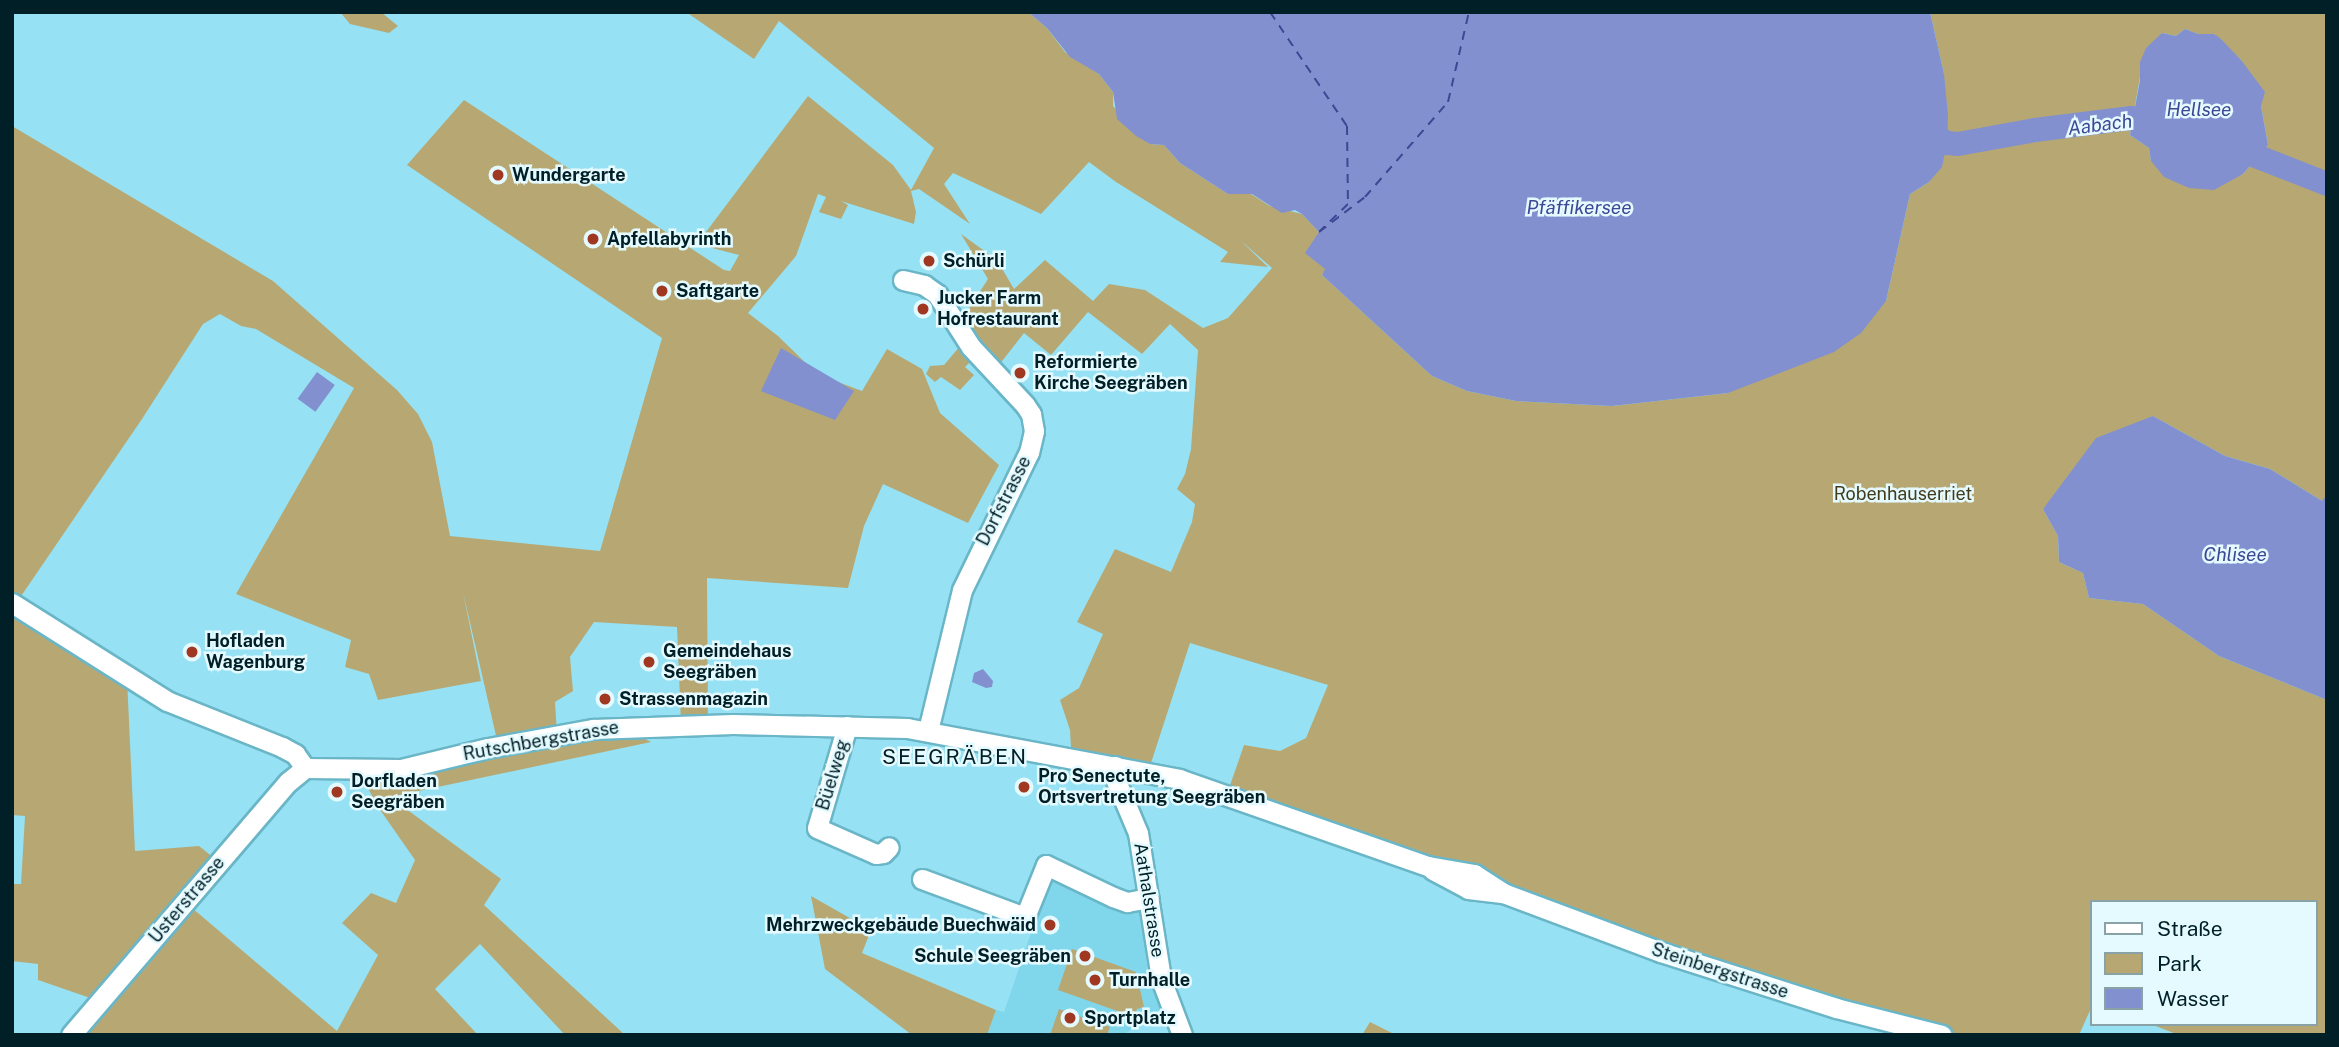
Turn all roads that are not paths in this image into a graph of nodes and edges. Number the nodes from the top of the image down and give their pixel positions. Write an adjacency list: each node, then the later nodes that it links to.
1 (903, 280): 4 (street, Dorfstrasse)
2 (12, 604): 6 (street)
3 (847, 726): 4 (street, Rutschbergstrasse); 6 (street, Rutschbergstrasse); 7 (street, Büelweg)
4 (928, 731): 5 (street, Rutschbergstrasse)
5 (1115, 766): 9 (street, Aathalstrasse); 12 (street, Steinbergstrasse)
6 (304, 768): 10 (street, Usterstrasse)
7 (889, 847)
8 (922, 879): 9 (street)
9 (1149, 898): 11 (street, Aathalstrasse)
10 (71, 1035)
11 (1182, 1035)
12 (1942, 1035)

